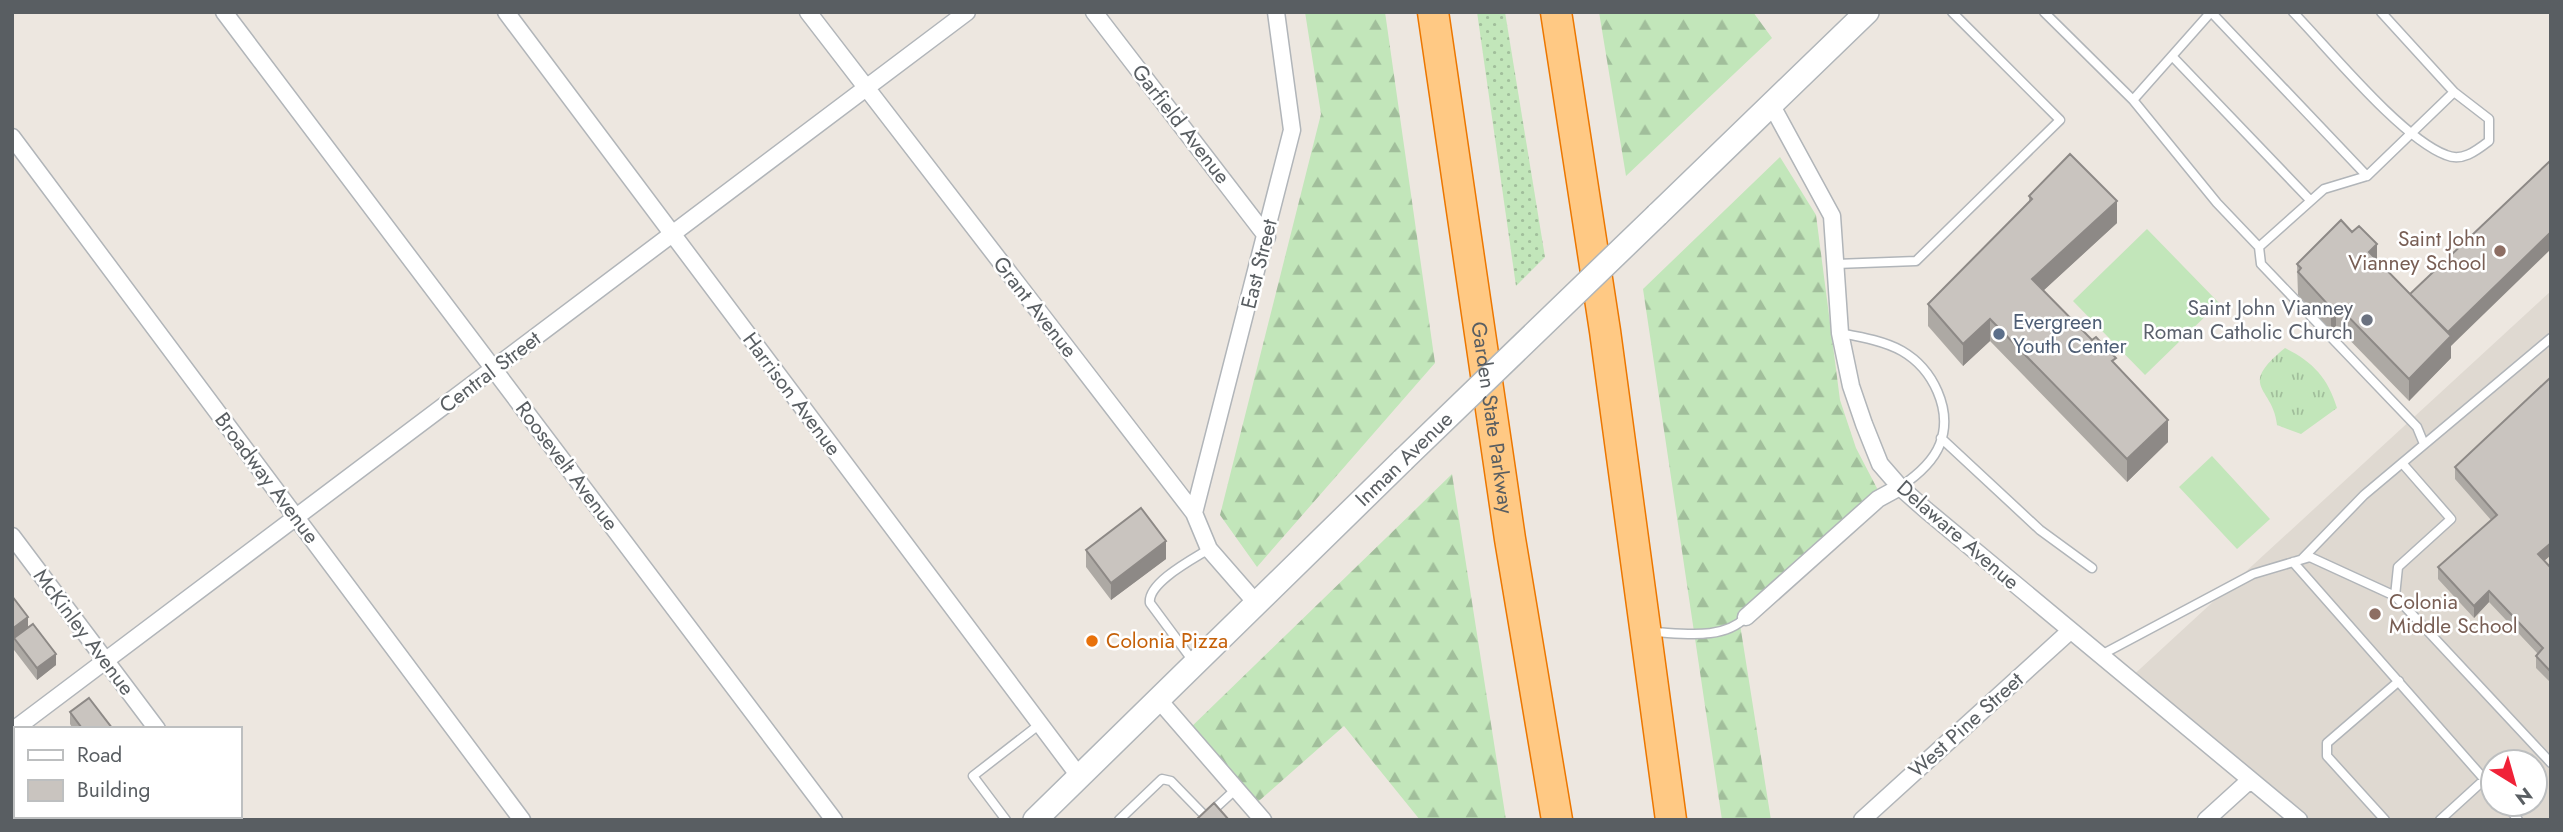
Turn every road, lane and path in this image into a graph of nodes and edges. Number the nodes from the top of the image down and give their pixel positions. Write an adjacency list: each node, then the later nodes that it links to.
1 (224, 12): 30 (street, Roosevelt Avenue)
2 (506, 12): 24 (street, Harrison Avenue)
3 (808, 12): 16 (street, Grant Avenue)
4 (967, 12): 16 (street, Central Street)
5 (1094, 12): 25 (street, Garfield Avenue)
6 (1276, 12): 25 (street, East Street)
7 (1433, 12): 68 (highway, Garden State Parkway)
8 (1556, 12): 45 (highway)
9 (1867, 12): 19 (main road, Inman Avenue)
10 (1952, 12): 27 (lane)
11 (2044, 12): 18 (lane)
12 (2211, 12): 15 (lane); 22 (lane)
13 (2293, 12): 20 (lane)
14 (2385, 14): 17 (lane)
15 (2172, 56): 18 (lane); 23 (lane)
16 (866, 88): 24 (street, Central Street); 35 (street, Grant Avenue)
17 (2454, 92): 20 (lane); 20 (lane)
18 (2133, 100): 26 (lane)
19 (1771, 104): 27 (street, Delaware Avenue); 43 (main road, Inman Avenue, bridge)
20 (2410, 133): 22 (lane)
21 (12, 137): 36 (street, Broadway Avenue)
22 (2367, 176): 23 (lane)
23 (2310, 200): 26 (lane)
24 (673, 235): 30 (street, Central Street); 52 (street, Harrison Avenue)
25 (1267, 237): 35 (street, East Street)
26 (2259, 247): 32 (lane)
27 (1836, 264): 28 (street, Delaware Avenue)
28 (1840, 333): 31 (lane); 34 (street, Delaware Avenue)
29 (2551, 338): 32 (lane)
30 (494, 369): 36 (street, Central Street); 63 (street, Roosevelt Avenue)
31 (1941, 438): 34 (lane); 41 (lane)
32 (2424, 444): 33 (lane)
33 (2402, 463): 39 (lane); 42 (lane)
34 (1900, 487): 44 (street); 46 (street, Delaware Avenue)
35 (1194, 513): 38 (street, Grant Avenue)
36 (296, 518): 48 (street, Central Street); 62 (street, Broadway Avenue)
37 (12, 536): 48 (street, McKinley Avenue)
38 (1209, 549): 43 (street, Grant Avenue); 49 (lane)
39 (2302, 559): 40 (lane); 42 (lane)
40 (2293, 562): 47 (lane); 50 (lane)
41 (2092, 568)
42 (2395, 596): 55 (lane)
43 (1257, 604): 49 (main road, Inman Avenue)
44 (1746, 617): 45 (lane)
45 (1648, 631): 69 (highway)
46 (2070, 631): 47 (street, Delaware Avenue); 70 (street, West Pine Street)
47 (2099, 655): 58 (street, Delaware Avenue)
48 (105, 661): 53 (street, Central Street); 54 (street, McKinley Avenue)
49 (1195, 663): 51 (main road, Inman Avenue)
50 (2399, 681): 56 (lane); 73 (lane)
51 (1158, 699): 57 (main road, Inman Avenue); 60 (street)
52 (1040, 724): 57 (street, Harrison Avenue); 64 (lane)
53 (17, 727)
54 (155, 727)
55 (2551, 763)
56 (2479, 772)
57 (1079, 776): 65 (main road, Inman Avenue)
58 (2250, 780): 71 (street); 72 (street, Delaware Avenue)
59 (2479, 784): 74 (lane)
60 (1236, 789): 61 (lane); 67 (street)
61 (1204, 818): 66 (lane)
62 (522, 820)
63 (834, 820)
64 (1006, 820)
65 (1035, 820)
66 (1119, 820)
67 (1263, 820)
68 (1557, 820)
69 (1671, 820)
70 (1861, 820)
71 (2206, 820)
72 (2299, 820)
73 (2385, 820)
74 (2440, 820)

